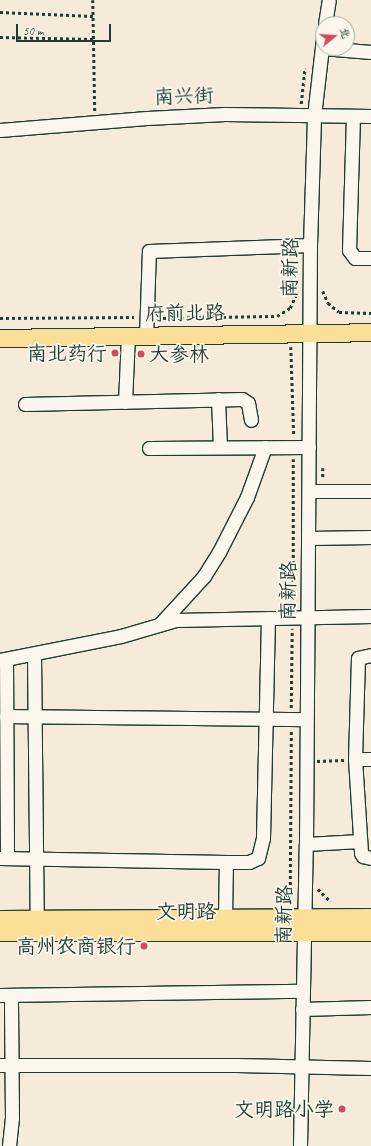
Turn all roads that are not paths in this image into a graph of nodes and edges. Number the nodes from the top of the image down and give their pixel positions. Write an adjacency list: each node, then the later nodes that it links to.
1 (329, 0): 2 (street)
2 (326, 16)
3 (355, 49): 4 (street)
4 (371, 52)
5 (319, 56): 6 (street, 南新路)
6 (307, 116): 7 (street, 南兴街); 9 (street, 南兴街); 10 (street, 南新路)
7 (353, 116): 8 (street, 南兴街); 11 (street)
8 (371, 116)
9 (0, 130)
10 (310, 245): 13 (street, 南新路); 15 (street)
11 (371, 258)
12 (371, 332): 13 (main road, 府前北路)
13 (310, 333): 15 (main road, 府前北路); 23 (street, 南新路)
14 (128, 336): 15 (main road, 府前北路); 16 (main road, 府前北路); 18 (street)
15 (146, 336)
16 (0, 338)
17 (218, 399): 18 (street); 20 (street); 21 (street)
18 (125, 402): 19 (street)
19 (25, 404)
20 (251, 420)
21 (220, 447): 22 (street); 24 (street)
22 (265, 447): 23 (street); 32 (street)
23 (309, 447): 25 (street, 南新路)
24 (149, 448)
25 (310, 491): 26 (street); 28 (street, 南新路)
26 (371, 491)
27 (371, 537): 28 (street)
28 (309, 538): 31 (street, 南新路)
29 (371, 616): 31 (street)
30 (268, 618): 31 (street); 32 (street); 39 (street)
31 (308, 618): 38 (street, 南新路)
32 (161, 623): 33 (street)
33 (34, 654): 35 (street); 37 (street)
34 (371, 655): 40 (street)
35 (3, 660): 36 (street)
36 (6, 716): 37 (street); 44 (street)
37 (35, 717): 39 (street); 46 (street)
38 (306, 719): 39 (street); 43 (street, 南新路)
39 (266, 720): 47 (street)
40 (355, 759): 41 (street); 42 (street)
41 (371, 759)
42 (360, 841): 43 (street); 45 (street)
43 (306, 844): 52 (street, 南新路)
44 (3, 858): 46 (street)
45 (371, 858)
46 (36, 859): 47 (street); 51 (street)
47 (226, 862): 48 (street)
48 (225, 917): 51 (main road, 文明路); 52 (main road, 文明路)
49 (371, 917): 52 (main road, 文明路)
50 (0, 919): 51 (main road, 文明路)
51 (37, 919)
52 (304, 925): 53 (main road, 文明路); 54 (main road, 文明路); 55 (street, 南新路)
53 (0, 932)
54 (371, 932)
55 (303, 991): 56 (street); 58 (street, 南新路)
56 (6, 995): 59 (street)
57 (371, 1007): 58 (street)
58 (302, 1009): 60 (street, 南新路)
59 (5, 1065): 60 (street); 62 (street)
60 (302, 1067): 61 (street); 63 (street, 南新路)
61 (371, 1068)
62 (9, 1146)
63 (300, 1146)

